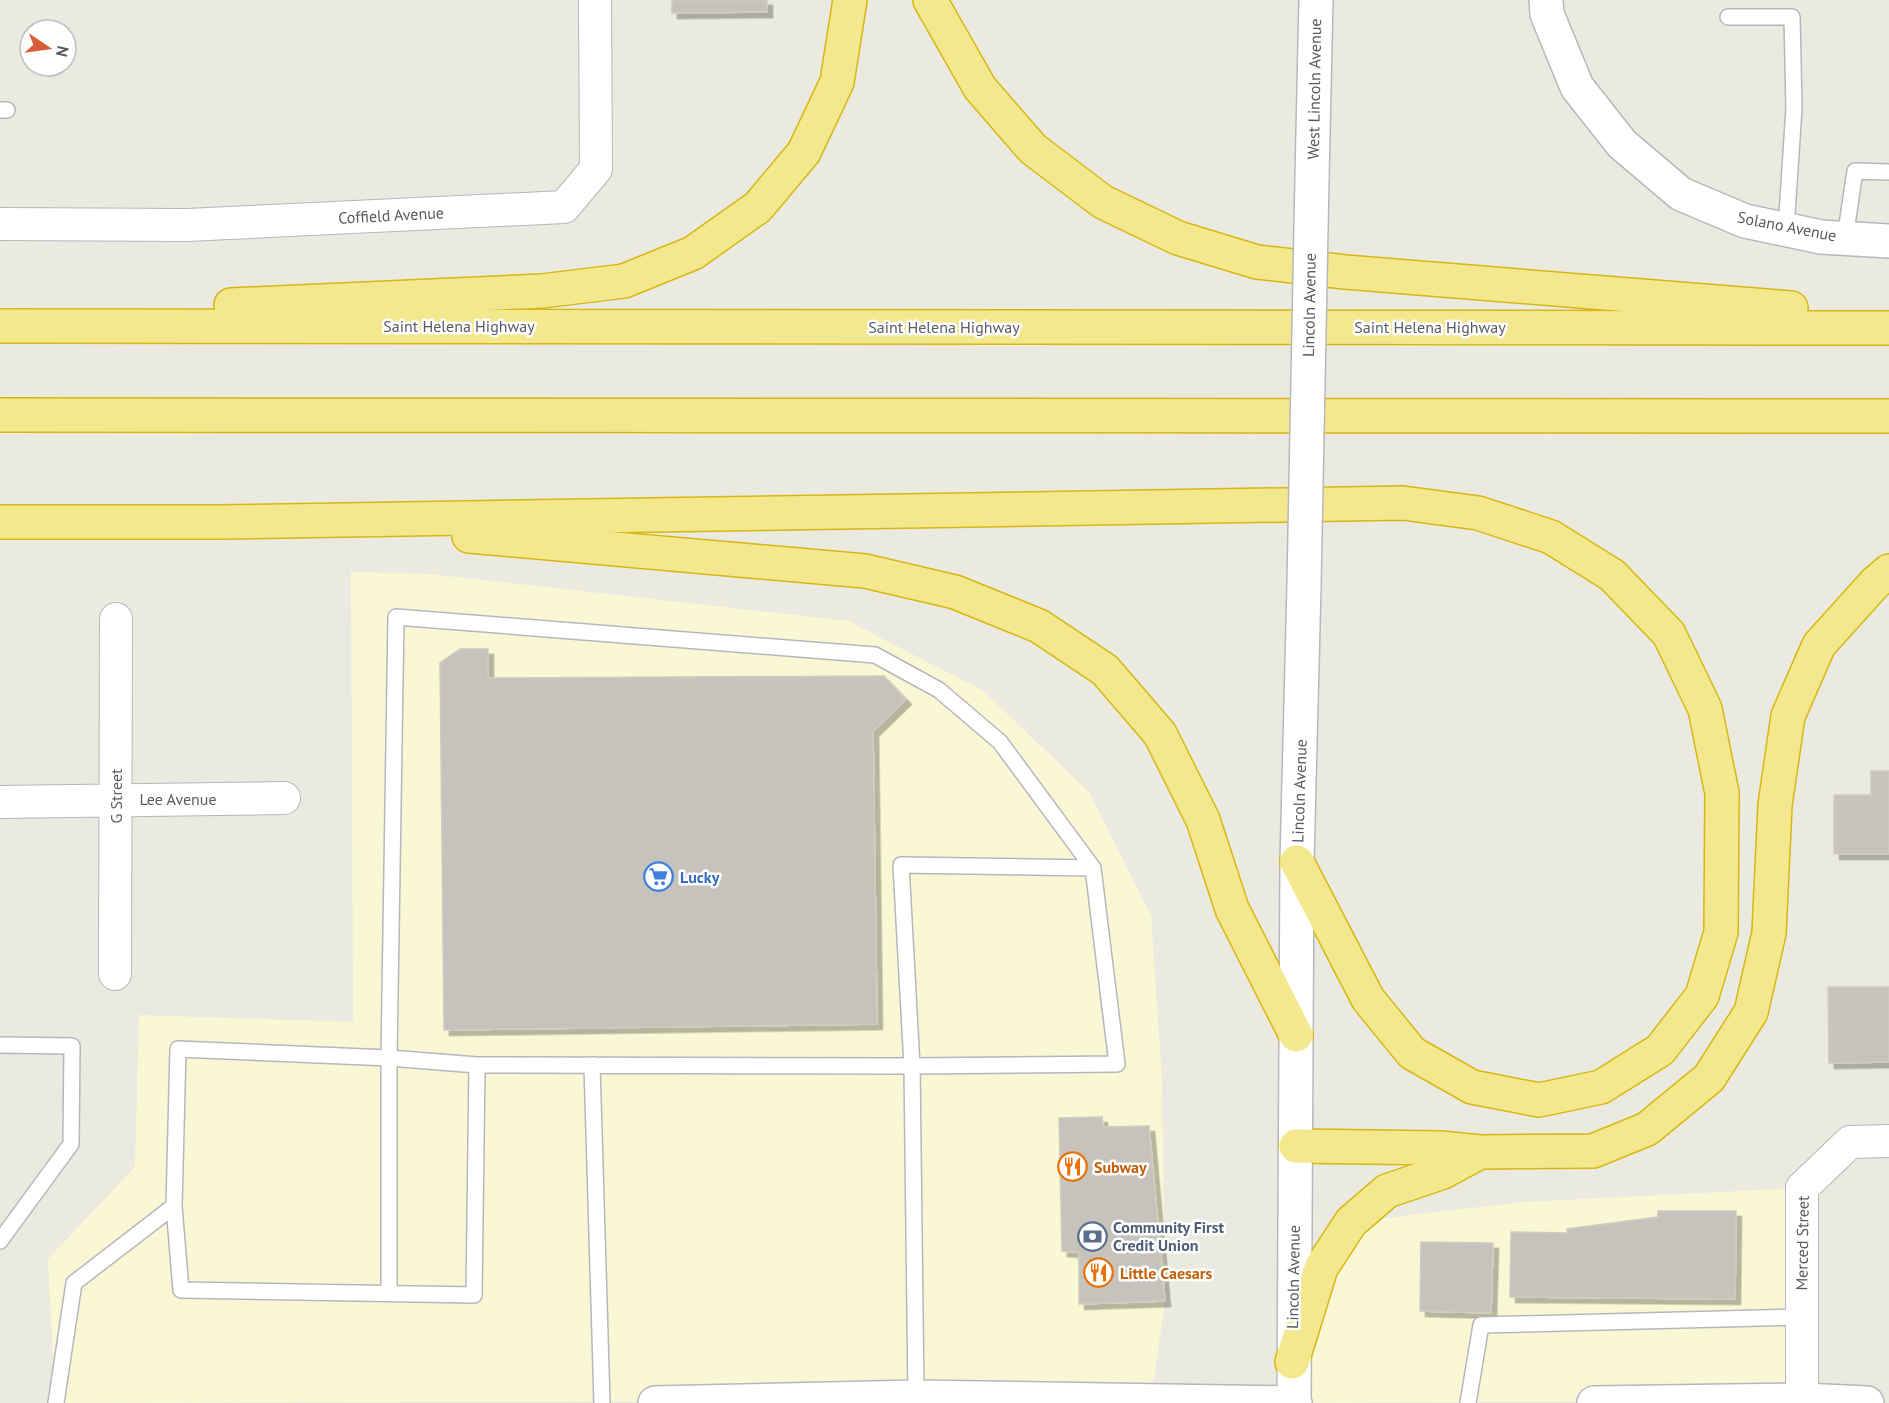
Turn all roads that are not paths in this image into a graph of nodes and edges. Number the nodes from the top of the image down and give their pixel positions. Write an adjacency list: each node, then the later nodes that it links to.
1 (595, 0): 11 (street, Coffield Avenue)
2 (850, 0): 15 (highway)
3 (930, 0): 16 (highway)
4 (1316, 0): 8 (main road, West Lincoln Avenue)
5 (1325, 0): 8 (main road)
6 (1546, 0): 12 (main road, Solano Avenue)
7 (1728, 17): 12 (lane)
8 (1314, 75): 10 (main road, West Lincoln Avenue)
9 (1889, 172): 13 (lane)
10 (1312, 178): 28 (main road, Lincoln Avenue, bridge)
11 (0, 224)
12 (1786, 229): 13 (main road, Solano Avenue)
13 (1845, 238): 14 (main road, Solano Avenue)
14 (1889, 241)
15 (0, 312)
16 (1889, 314)
17 (0, 326): 18 (highway, Saint Helena Highway)
18 (1889, 328)
19 (0, 415): 20 (highway)
20 (1889, 416)
21 (0, 522): 22 (highway)
22 (219, 522): 28 (highway); 31 (highway)
23 (1889, 572): 39 (highway)
24 (116, 619): 26 (street, G Street)
25 (284, 798): 26 (street, Lee Avenue)
26 (116, 799): 27 (street, Lee Avenue); 30 (street, G Street)
27 (0, 802)
28 (1297, 862): 31 (main road, Lincoln Avenue)
29 (1093, 868): 33 (lane); 36 (lane); 36 (lane)
30 (115, 974)
31 (1296, 1035): 38 (main road, Lincoln Avenue)
32 (0, 1045): 41 (lane)
33 (389, 1058): 34 (lane); 40 (lane); 42 (lane)
34 (477, 1065): 35 (lane); 42 (lane)
35 (592, 1065): 36 (lane); 48 (lane)
36 (912, 1066): 45 (lane)
37 (1889, 1141): 43 (street, Merced Street)
38 (1296, 1146): 39 (highway); 44 (main road, Lincoln Avenue)
39 (1480, 1152): 44 (highway)
40 (174, 1206): 42 (lane); 47 (lane)
41 (0, 1241)
42 (389, 1294)
43 (1801, 1317): 46 (street, Merced Street); 51 (lane)
44 (1292, 1362): 50 (main road, Lincoln Avenue)
45 (916, 1397): 49 (main road); 50 (main road)
46 (1802, 1401): 52 (main road); 53 (main road)
47 (56, 1403)
48 (602, 1403)
49 (655, 1403)
50 (1294, 1403)
51 (1468, 1403)
52 (1594, 1403)
53 (1867, 1403)

